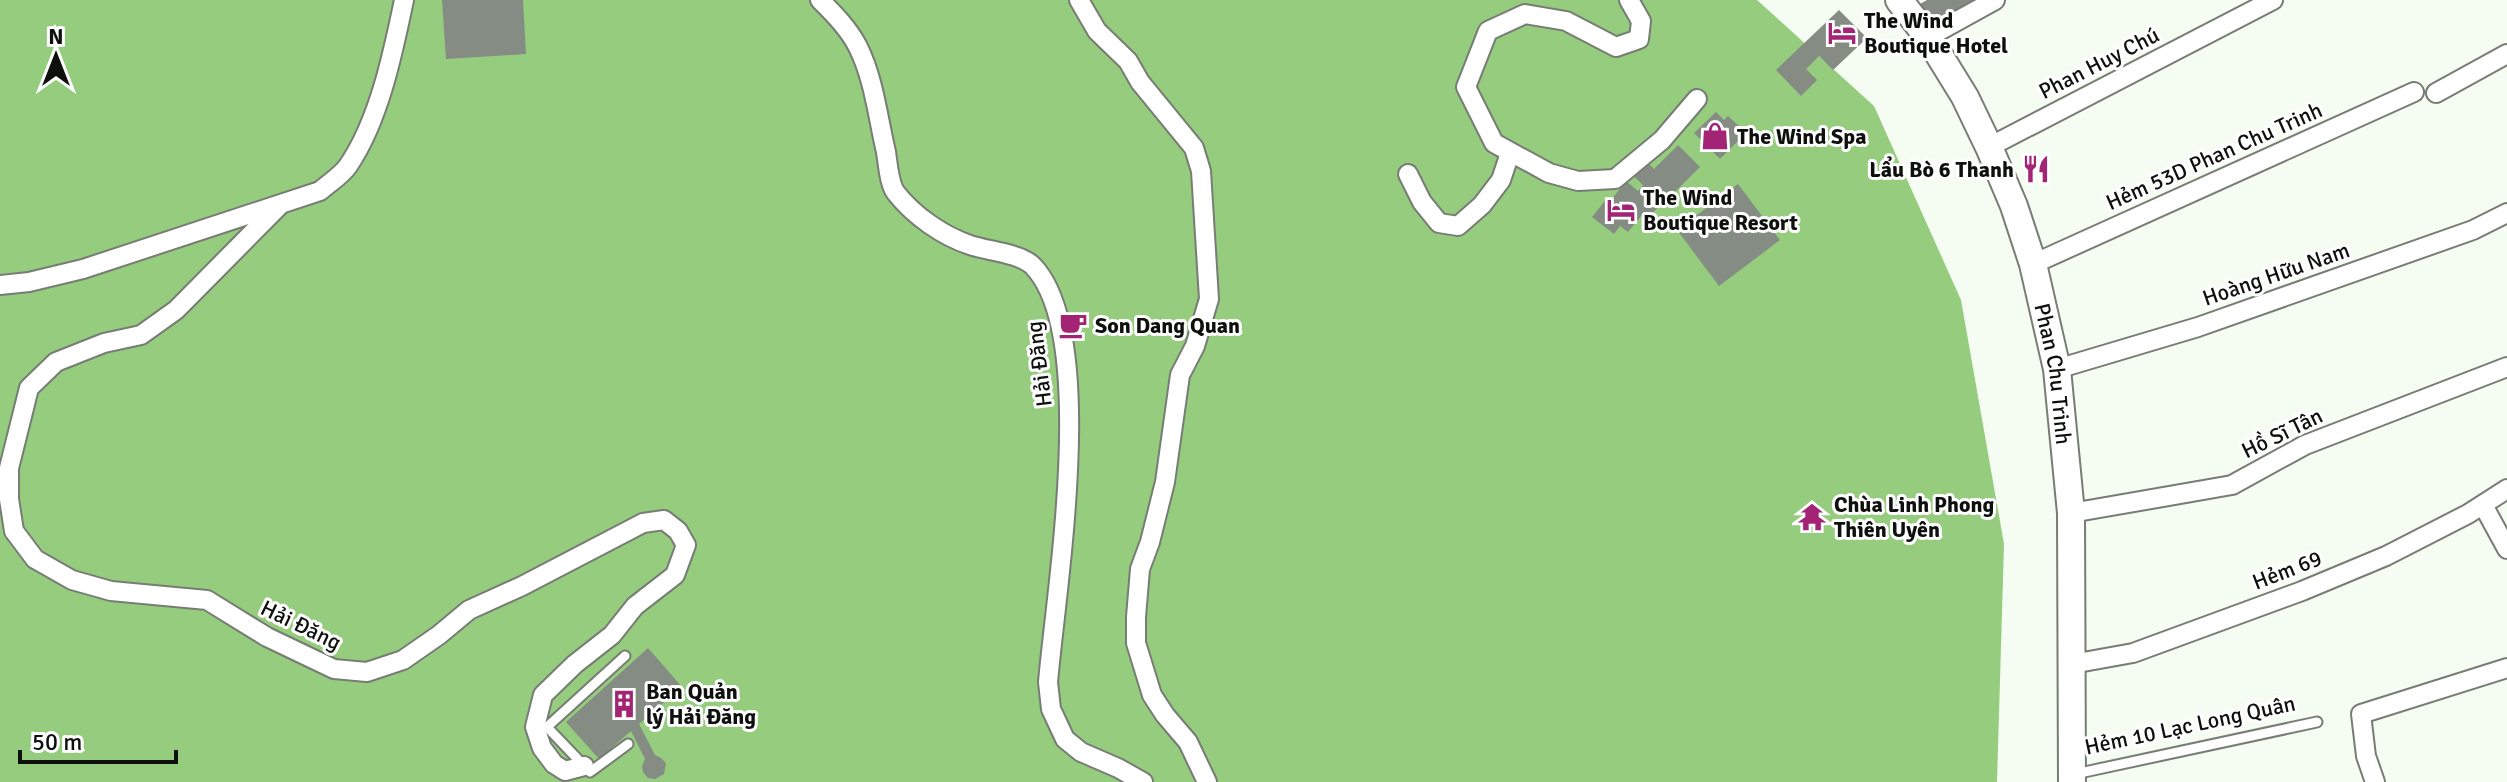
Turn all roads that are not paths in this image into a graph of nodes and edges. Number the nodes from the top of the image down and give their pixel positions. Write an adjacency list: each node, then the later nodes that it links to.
1 (404, 0): 16 (street, Hải Đăng)
2 (820, 0): 33 (street, Hải Đăng)
3 (1079, 0): 34 (street)
4 (1629, 0): 14 (street)
5 (1899, 0): 8 (main road, Phan Chu Trinh)
6 (1995, 0): 8 (street)
7 (2273, 0): 13 (street, Phan Huy Chú)
8 (1928, 37): 13 (main road, Phan Chu Trinh)
9 (2507, 54): 11 (street)
10 (2414, 92): 18 (street, Hẻm 53D Phan Chu Trinh)
11 (2436, 93)
12 (1697, 99): 14 (street)
13 (1989, 147): 18 (main road, Phan Chu Trinh)
14 (1510, 153): 15 (street)
15 (1408, 174)
16 (279, 206): 19 (street, Hải Đăng); 31 (street, Hải Đăng)
17 (2507, 213): 21 (street, Hoàng Hữu Nam)
18 (2033, 264): 21 (main road, Phan Chu Trinh)
19 (0, 285)
20 (2507, 367): 24 (street, Hồ Sĩ Tân)
21 (2057, 369): 24 (main road, Phan Chu Trinh)
22 (2507, 489): 23 (street, Hẻm 69)
23 (2483, 505): 25 (street); 27 (street, Hẻm 69)
24 (2071, 513): 27 (main road, Phan Chu Trinh)
25 (2507, 549)
26 (625, 656): 31 (lane)
27 (2072, 664): 32 (main road, Phan Chu Trinh)
28 (2507, 668): 35 (street)
29 (2317, 722): 32 (lane, Hẻm 10 Lạc Long Quân)
30 (628, 744): 31 (lane)
31 (584, 766)
32 (2072, 779)
33 (1143, 782)
34 (1207, 782)
35 (2375, 782)

